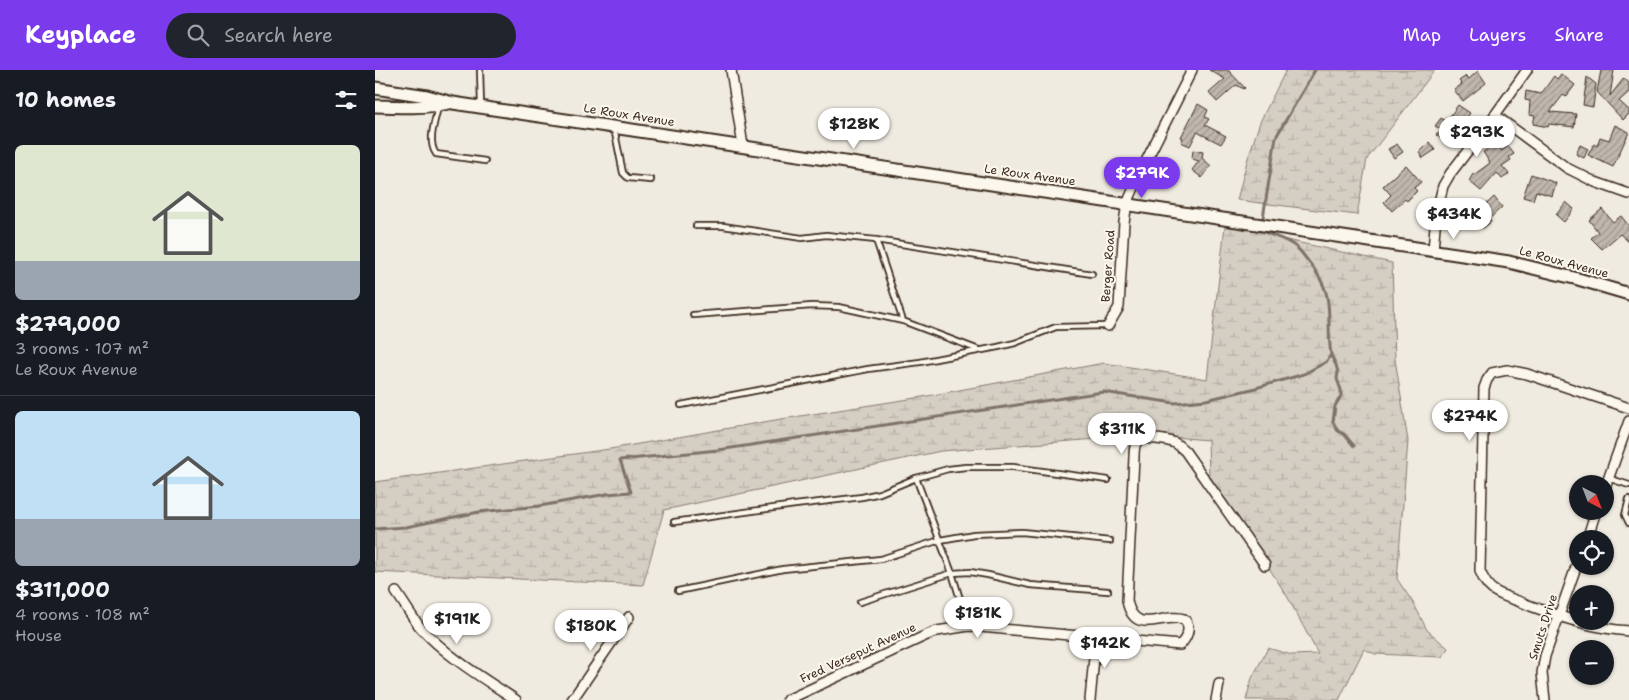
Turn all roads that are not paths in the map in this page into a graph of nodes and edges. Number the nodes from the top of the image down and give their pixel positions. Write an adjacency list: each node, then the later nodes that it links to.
1 (480, 70): 9 (lane)
2 (731, 70): 12 (street)
3 (1192, 70): 16 (street, Berger Road)
4 (1527, 70): 10 (street)
5 (375, 88): 6 (main road, Le Roux Avenue)
6 (453, 103): 8 (main road, Le Roux Avenue); 9 (main road, Le Roux Avenue)
7 (375, 106): 8 (main road, Le Roux Avenue)
8 (438, 106): 13 (lane)
9 (481, 107): 11 (main road, Le Roux Avenue)
10 (1495, 115): 15 (street); 19 (street)
11 (614, 127): 12 (main road, Le Roux Avenue); 14 (lane)
12 (743, 146): 16 (main road, Le Roux Avenue)
13 (485, 160)
14 (651, 180)
15 (1629, 194)
16 (1127, 204): 19 (main road, Le Roux Avenue); 24 (street, Berger Road)
17 (696, 226): 18 (lane)
18 (876, 240): 20 (lane); 23 (lane)
19 (1433, 250): 21 (main road, Le Roux Avenue)
20 (1092, 274)
21 (1629, 294)
22 (693, 315): 23 (lane)
23 (903, 321): 25 (lane)
24 (1108, 326): 25 (lane)
25 (981, 350): 26 (lane)
26 (681, 405)
27 (1629, 408): 46 (street)
28 (1629, 421): 29 (street)
29 (1609, 475)
30 (916, 478): 31 (lane); 35 (lane); 37 (lane)
31 (1108, 480)
32 (1614, 480): 33 (lane)
33 (1629, 485)
34 (1629, 499): 36 (lane)
35 (674, 522)
36 (1629, 522)
37 (940, 540): 38 (lane); 40 (lane); 42 (lane)
38 (1110, 541)
39 (1265, 565): 50 (street, Fred Verseput Avenue)
40 (952, 573): 43 (lane); 45 (lane); 48 (lane)
41 (1573, 575): 46 (street, Smuts Drive)
42 (679, 591)
43 (1108, 591)
44 (396, 592): 52 (street)
45 (859, 602)
46 (1559, 616): 49 (street); 57 (street, Smuts Drive)
47 (629, 617): 53 (street)
48 (969, 626): 50 (street, Fred Verseput Avenue); 54 (street, Fred Verseput Avenue)
49 (1629, 631)
50 (1096, 637): 55 (street)
51 (1219, 684): 56 (street)
52 (516, 700)
53 (572, 700)
54 (787, 700)
55 (1090, 700)
56 (1216, 700)
57 (1545, 700)

